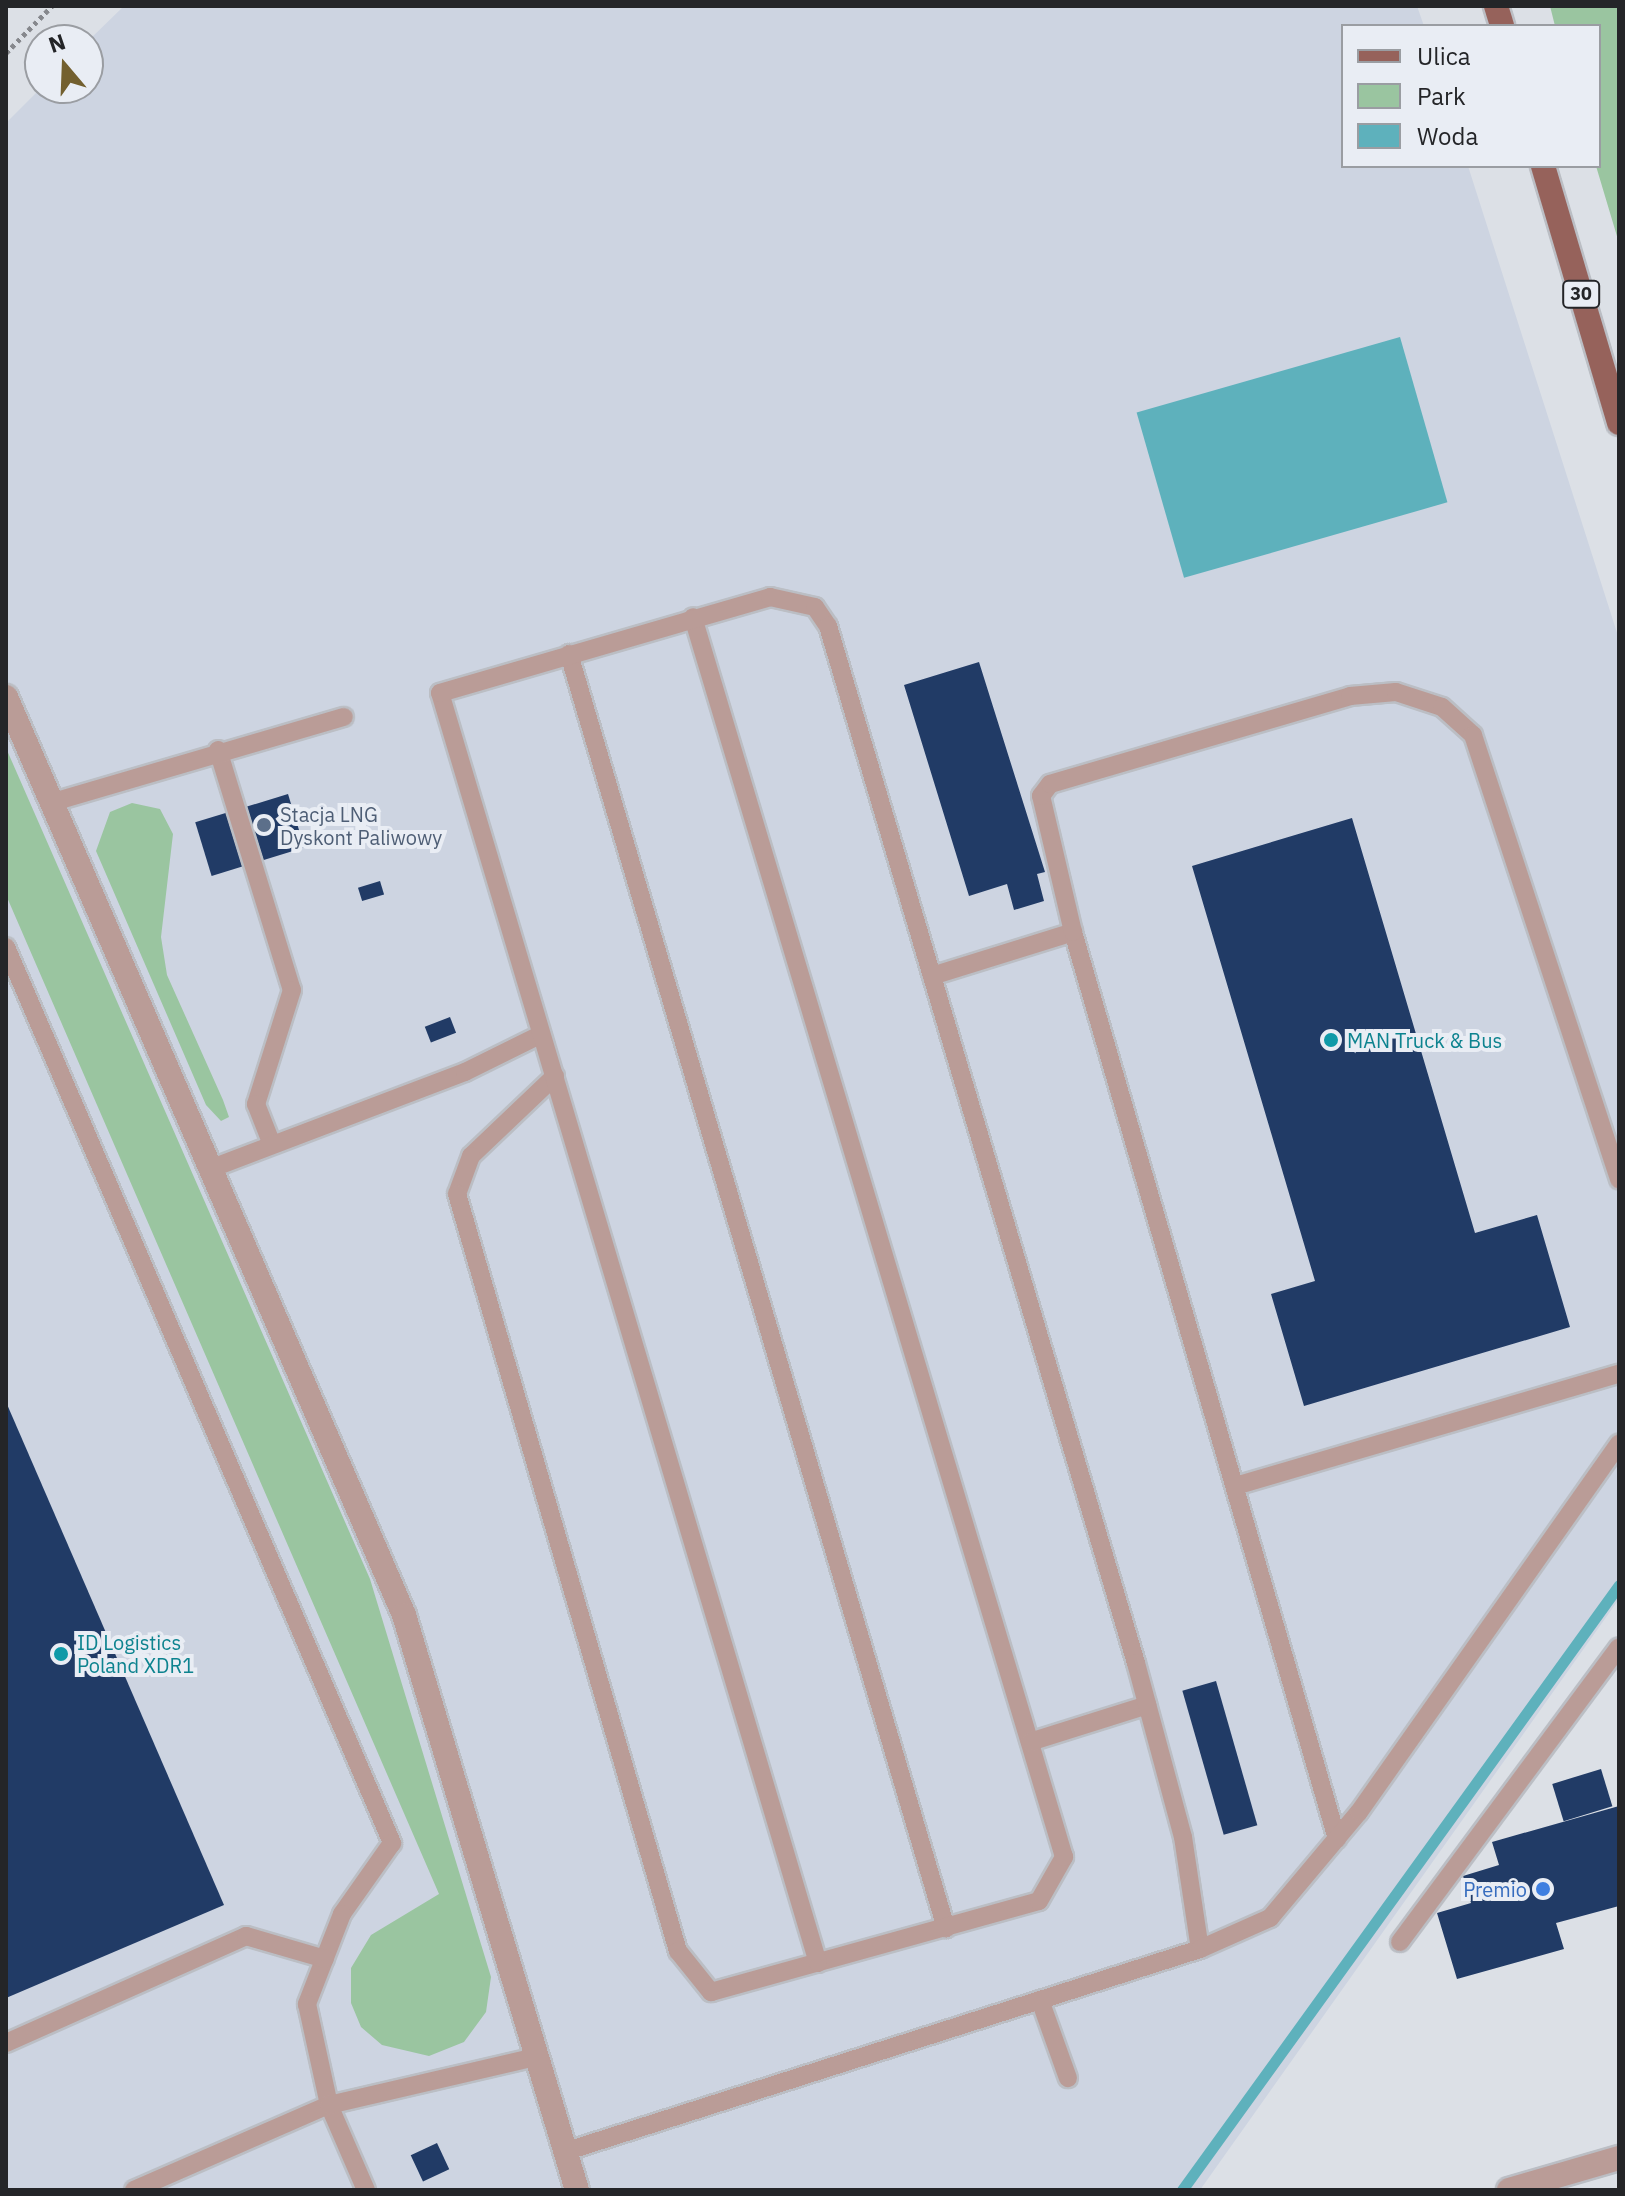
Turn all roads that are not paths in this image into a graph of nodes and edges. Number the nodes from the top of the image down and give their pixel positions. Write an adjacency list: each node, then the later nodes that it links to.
1 (1544, 168): 2 (main road, 30)
2 (1619, 423)
3 (693, 617): 4 (lane); 11 (lane); 22 (lane)
4 (569, 654): 12 (lane); 24 (lane)
5 (6, 697): 8 (street)
6 (344, 717): 7 (lane)
7 (218, 750): 8 (lane); 14 (lane)
8 (53, 802): 15 (street)
9 (1073, 932): 11 (lane); 16 (lane); 19 (lane)
10 (6, 947): 27 (lane)
11 (932, 976): 21 (lane)
12 (540, 1035): 13 (lane); 14 (lane)
13 (555, 1076): 28 (lane); 28 (lane)
14 (271, 1142): 15 (lane)
15 (215, 1167): 31 (street)
16 (1619, 1180)
17 (1619, 1374): 19 (lane)
18 (1619, 1444): 23 (lane)
19 (1235, 1486): 23 (lane)
20 (1619, 1647): 25 (lane)
21 (1147, 1705): 22 (lane); 26 (lane)
22 (1030, 1742): 24 (lane)
23 (1337, 1839): 26 (lane)
24 (946, 1928): 28 (lane)
25 (1400, 1942)
26 (1200, 1949): 29 (lane)
27 (325, 1959): 30 (lane); 33 (lane)
28 (818, 1963)
29 (1040, 2000): 32 (lane); 34 (lane)
30 (6, 2043)
31 (535, 2057): 33 (lane); 34 (street)
32 (1068, 2078)
33 (329, 2105): 36 (lane); 37 (lane)
34 (564, 2152): 38 (street)
35 (1619, 2158): 39 (street)
36 (134, 2190)
37 (366, 2190)
38 (577, 2190)
39 (1509, 2190)

